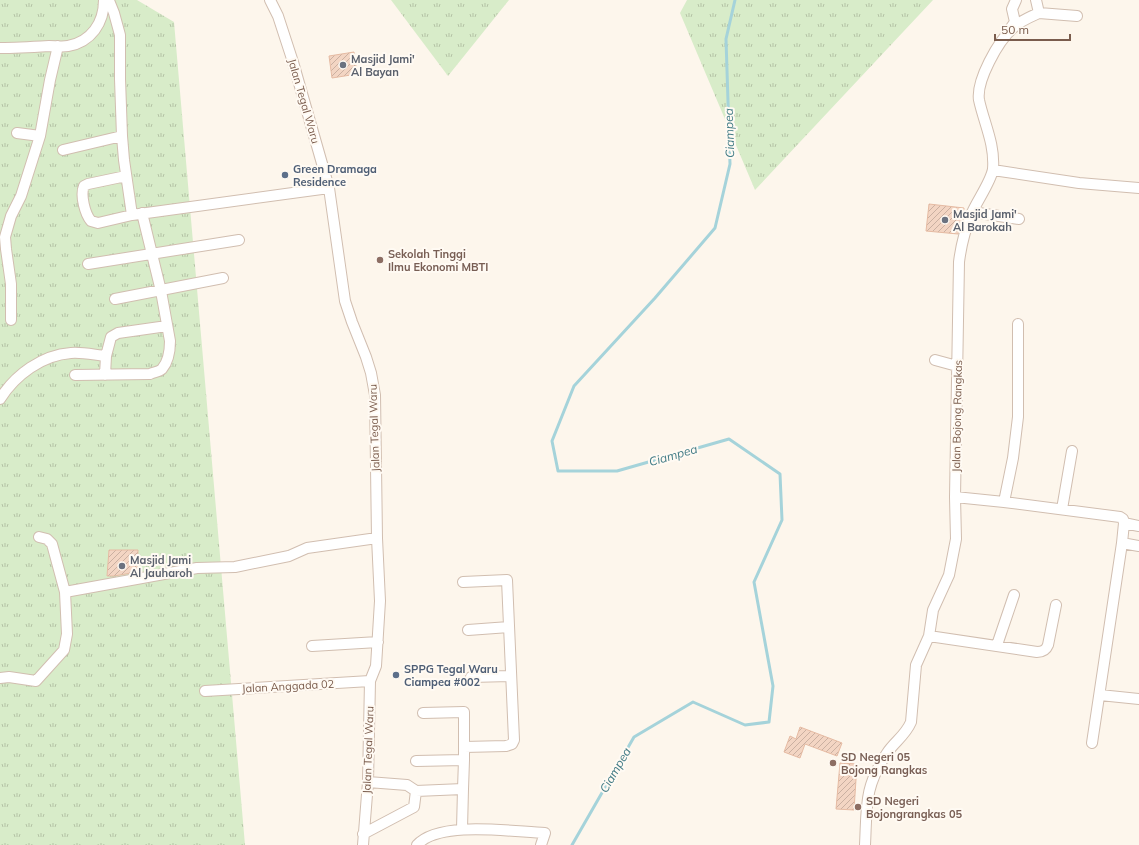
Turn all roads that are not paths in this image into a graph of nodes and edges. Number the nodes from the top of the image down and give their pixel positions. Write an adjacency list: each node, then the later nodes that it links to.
1 (105, 0): 8 (street); 12 (street)
2 (270, 0): 16 (street, Jalan Tegal Waru)
3 (1016, 0): 7 (street)
4 (1036, 0): 5 (street)
5 (1039, 13): 6 (street); 7 (street, Jalan Bojong Rangkas)
6 (1077, 16)
7 (1009, 31): 14 (street, Jalan Bojong Rangkas)
8 (58, 46): 9 (street); 11 (street)
9 (0, 48)
10 (17, 133): 11 (street)
11 (40, 136): 27 (street)
12 (122, 136): 13 (street); 15 (street)
13 (63, 150)
14 (992, 170): 17 (street); 19 (street, Jalan Bojong Rangkas)
15 (126, 176): 18 (street); 18 (street)
16 (329, 188): 18 (street); 43 (street, Jalan Tegal Waru)
17 (1139, 188)
18 (137, 214): 22 (street)
19 (971, 214): 20 (street); 32 (street, Jalan Bojong Rangkas)
20 (1019, 219)
21 (239, 240): 22 (street)
22 (151, 254): 23 (street); 25 (street)
23 (88, 264)
24 (223, 278): 25 (street)
25 (161, 291): 26 (street); 29 (street)
26 (115, 299)
27 (10, 320)
28 (1018, 324): 38 (street)
29 (167, 326): 30 (street); 33 (street)
30 (106, 356): 33 (street); 35 (street)
31 (935, 360): 32 (street)
32 (957, 366): 37 (street, Jalan Bojong Rangkas)
33 (105, 375): 34 (street)
34 (75, 376)
35 (0, 399)
36 (1072, 451): 39 (street)
37 (955, 497): 38 (street); 52 (street, Jalan Bojong Rangkas)
38 (1004, 502): 39 (street)
39 (1062, 510): 40 (street)
40 (1124, 522): 41 (street); 44 (street)
41 (1139, 526)
42 (39, 536): 47 (street)
43 (376, 538): 47 (street); 53 (street, Jalan Tegal Waru)
44 (1122, 543): 45 (street); 61 (street)
45 (1139, 546)
46 (463, 582): 50 (street)
47 (65, 592): 58 (street)
48 (1014, 595): 54 (street)
49 (1056, 605): 54 (street)
50 (509, 627): 51 (street); 56 (street)
51 (468, 630)
52 (929, 636): 54 (street); 76 (street, Jalan Bojong Rangkas)
53 (378, 642): 55 (street); 59 (street, Jalan Tegal Waru)
54 (997, 645)
55 (312, 646)
56 (511, 676): 57 (street); 65 (street)
57 (471, 677)
58 (0, 678)
59 (370, 681): 60 (street, Jalan Anggada 02); 68 (street, Jalan Tegal Waru)
60 (205, 691)
61 (1100, 695): 62 (street); 64 (street)
62 (1139, 699)
63 (424, 712): 65 (street)
64 (1092, 743)
65 (464, 747): 66 (street)
66 (464, 760): 67 (street); 69 (street)
67 (416, 761)
68 (368, 782): 70 (street); 72 (street, Jalan Tegal Waru)
69 (462, 789): 70 (street); 71 (street)
70 (416, 791): 72 (street)
71 (462, 829): 74 (street); 75 (street)
72 (364, 834): 73 (street, Jalan Tegal Waru)
73 (362, 845)
74 (417, 845)
75 (541, 845)
76 (865, 845)

